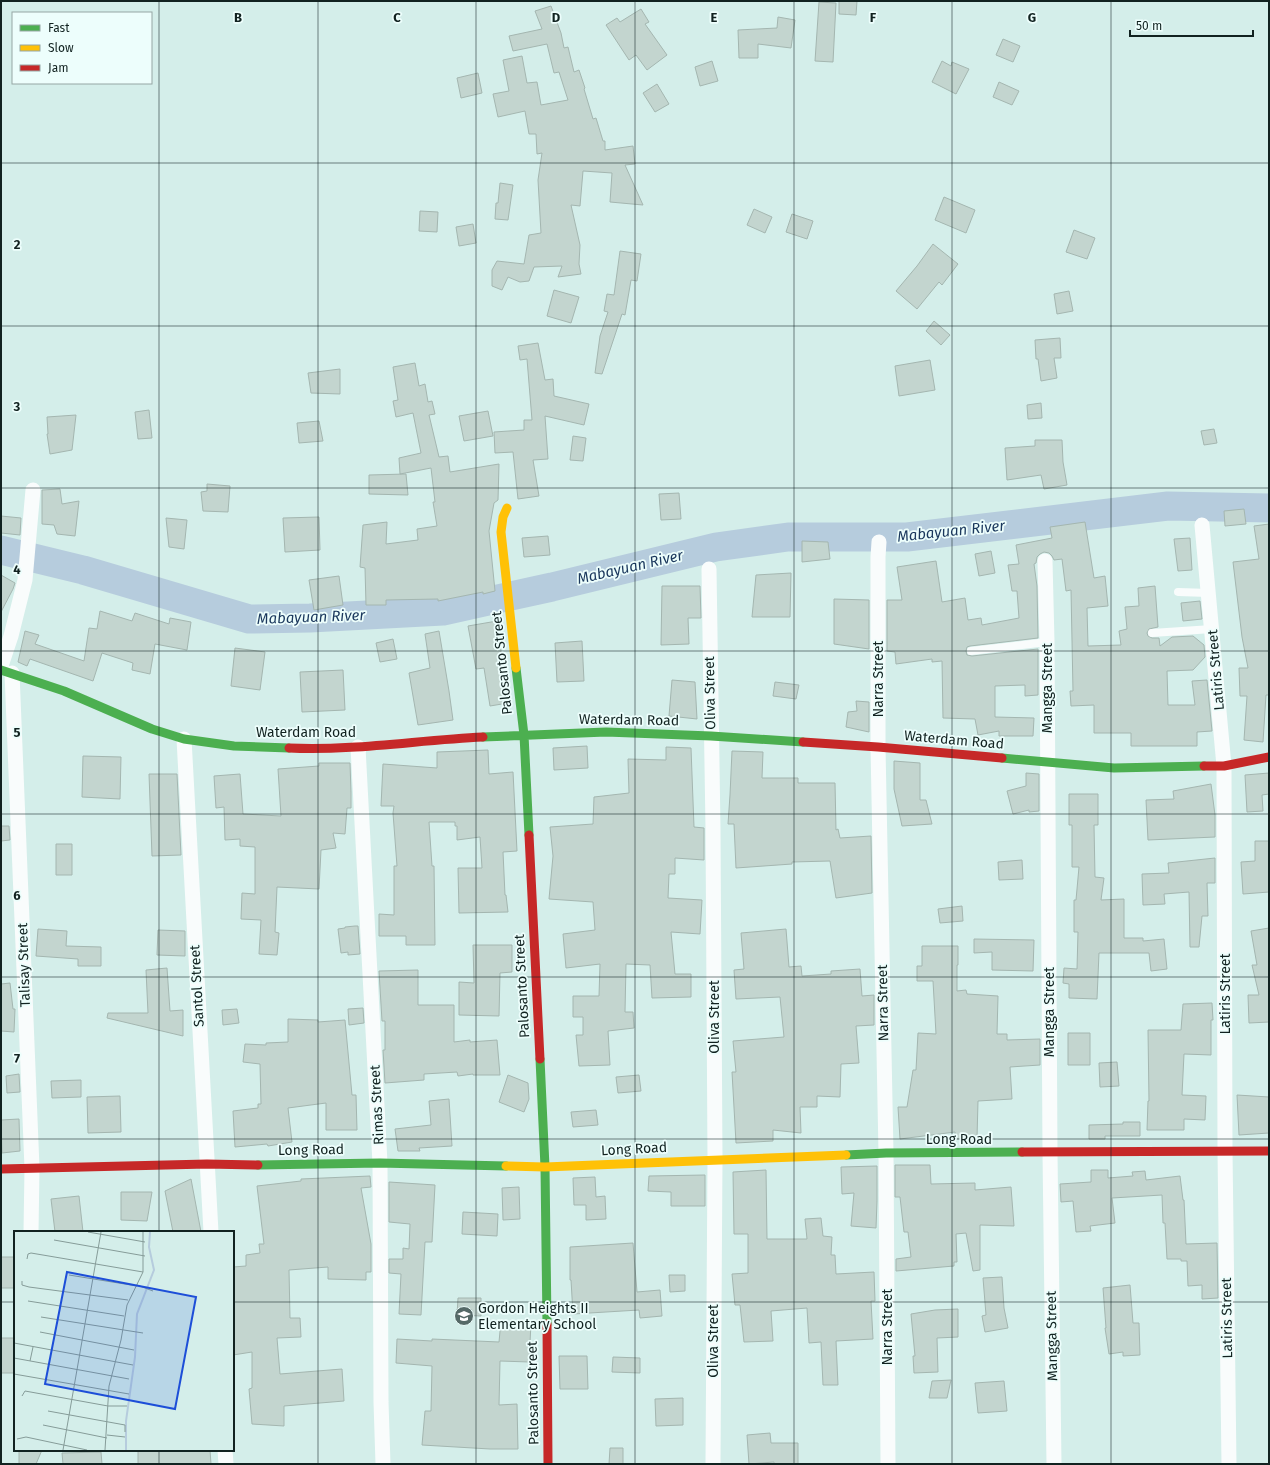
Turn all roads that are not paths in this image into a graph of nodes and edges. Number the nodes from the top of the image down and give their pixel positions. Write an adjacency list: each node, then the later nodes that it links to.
1 (33, 490): 13 (street)
2 (508, 508): 14 (street, Palosanto Street)
3 (1202, 525): 8 (street, Latiris Street)
4 (879, 542): 18 (street, Narra Street)
5 (1045, 561): 11 (street, Mangga Street)
6 (709, 570): 15 (street, Oliva Street)
7 (1178, 592): 8 (lane)
8 (1209, 593): 9 (street, Latiris Street)
9 (1212, 629): 10 (lane); 21 (street, Latiris Street)
10 (1152, 633)
11 (1047, 642): 12 (lane); 20 (street, Mangga Street)
12 (971, 651)
13 (5, 670): 16 (street, Waterdam Road); 30 (street, Talisay Street)
14 (524, 735): 15 (street, Waterdam Road); 17 (street, Waterdam Road); 29 (street, Palosanto Street)
15 (711, 736): 18 (street, Waterdam Road); 26 (street, Oliva Street)
16 (184, 739): 17 (street, Waterdam Road); 28 (street, Santol Street)
17 (358, 746): 27 (street, Rimas Street)
18 (878, 747): 20 (street, Waterdam Road); 24 (street, Narra Street)
19 (1269, 758): 21 (street, Waterdam Road)
20 (1047, 762): 21 (street, Waterdam Road); 25 (street, Mangga Street)
21 (1224, 766): 22 (street, Latiris Street)
22 (1225, 1151): 23 (street, Long Road); 25 (street, Long Road); 41 (street, Latiris Street)
23 (1269, 1151)
24 (886, 1153): 25 (street, Long Road); 26 (street, Long Road); 39 (street, Narra Street)
25 (1050, 1153): 40 (street, Mangga Street)
26 (715, 1159): 29 (street, Long Road); 38 (street, Oliva Street)
27 (380, 1162): 28 (street, Long Road); 29 (street, Long Road); 36 (street, Rimas Street)
28 (207, 1164): 30 (street, Long Road); 33 (street, Santol Street)
29 (545, 1167): 37 (street, Palosanto Street)
30 (32, 1168): 31 (street, Long Road); 32 (street, Talisay Street)
31 (1, 1169)
32 (31, 1231)
33 (212, 1231)
34 (225, 1451): 35 (street)
35 (226, 1464)
36 (383, 1464)
37 (548, 1464)
38 (713, 1464)
39 (888, 1464)
40 (1054, 1464)
41 (1229, 1464)

